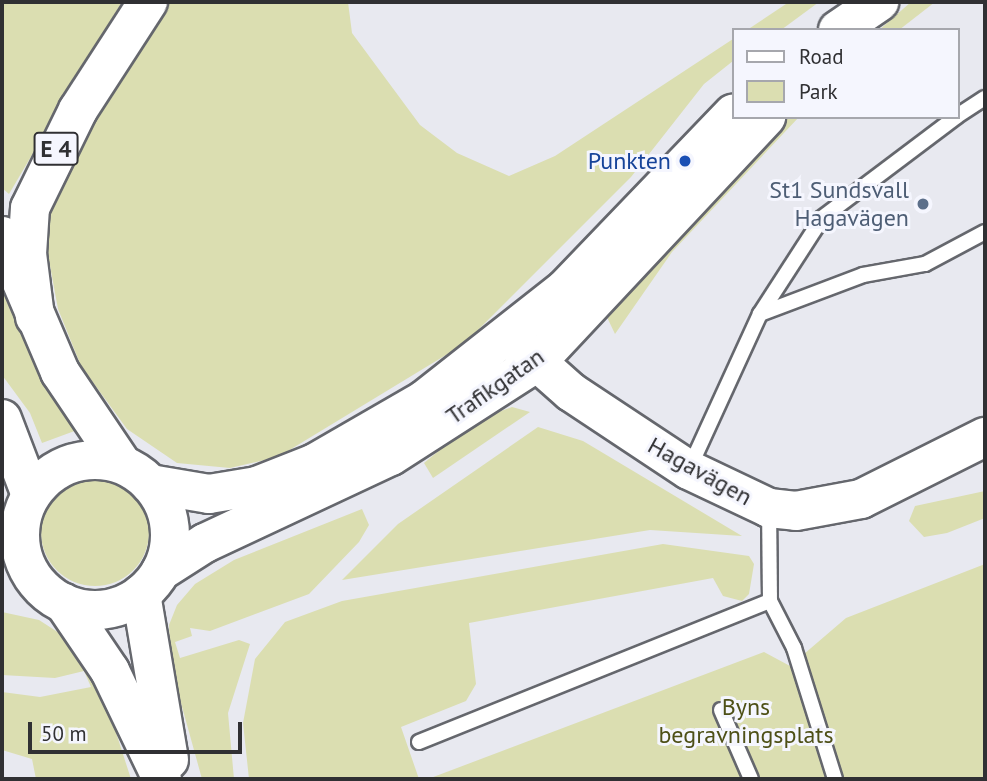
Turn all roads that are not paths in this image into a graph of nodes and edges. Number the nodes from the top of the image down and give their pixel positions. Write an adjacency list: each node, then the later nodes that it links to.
1 (148, 2): 13 (main road, E 4)
2 (880, 2): 3 (main road); 4 (main road)
3 (841, 28)
4 (855, 28)
5 (985, 98): 7 (lane)
6 (732, 115): 14 (main road, Trafikgatan)
7 (959, 115)
8 (764, 119): 14 (main road, Trafikgatan)
9 (953, 119): 12 (lane)
10 (985, 232): 12 (lane)
11 (2, 236): 13 (main road)
12 (760, 314): 17 (lane)
13 (35, 317): 18 (main road)
14 (533, 340): 17 (main road, Hagavägen); 18 (main road, Trafikgatan); 21 (main road, Trafikgatan)
15 (2, 419): 19 (main road)
16 (985, 437): 20 (main road, Hagavägen)
17 (688, 470): 20 (main road, Hagavägen)
18 (136, 474): 19 (main road); 21 (main road)
19 (19, 508): 23 (main road)
20 (769, 508): 24 (lane)
21 (151, 582): 23 (main road); 28 (main road)
22 (2, 585): 23 (main road)
23 (55, 597): 27 (main road)
24 (770, 601): 26 (lane); 30 (lane)
25 (720, 710): 29 (lane)
26 (419, 742)
27 (162, 779)
28 (174, 779)
29 (751, 779)
30 (835, 779)

